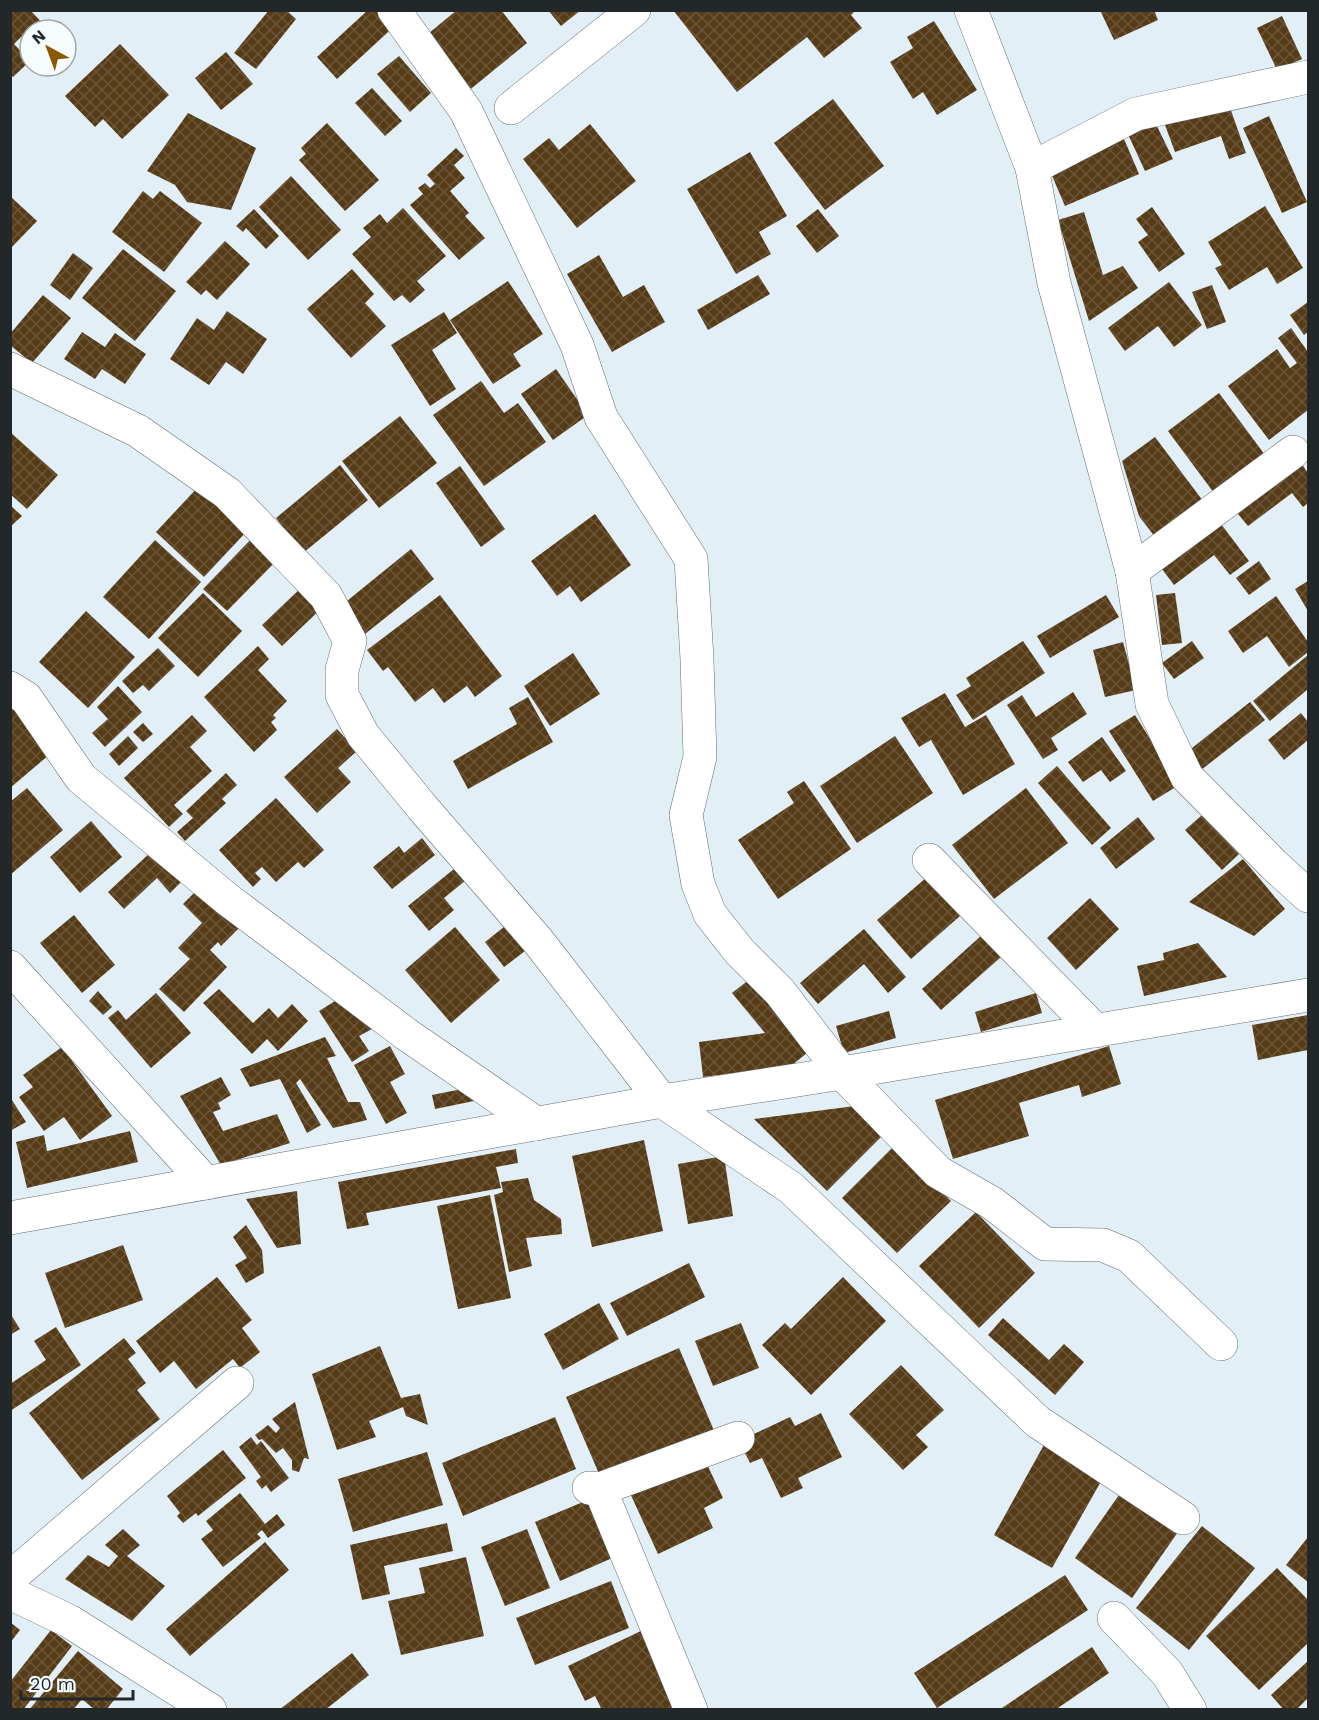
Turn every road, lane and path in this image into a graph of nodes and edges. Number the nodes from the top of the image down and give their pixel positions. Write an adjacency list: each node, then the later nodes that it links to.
1 (394, 10): 16 (street)
2 (634, 10): 5 (street)
3 (971, 10): 6 (street)
4 (1308, 78): 6 (street)
5 (511, 108)
6 (1032, 168): 9 (street)
7 (10, 369): 17 (street)
8 (1293, 452): 9 (street)
9 (1132, 571): 12 (street)
10 (10, 688): 18 (street)
11 (929, 860): 15 (street)
12 (1308, 896)
13 (10, 967): 19 (street)
14 (1308, 995): 15 (street)
15 (1096, 1031): 16 (street)
16 (842, 1073): 17 (street); 21 (street)
17 (662, 1101): 18 (street); 24 (street)
18 (537, 1124): 19 (street)
19 (206, 1182): 20 (street)
20 (10, 1218)
21 (1221, 1344)
22 (237, 1383): 25 (street)
23 (738, 1438): 29 (street)
24 (1183, 1518)
25 (10, 1578)
26 (10, 1593): 28 (street)
27 (1114, 1618): 30 (street)
28 (210, 1710)
29 (691, 1710)
30 (1190, 1710)

